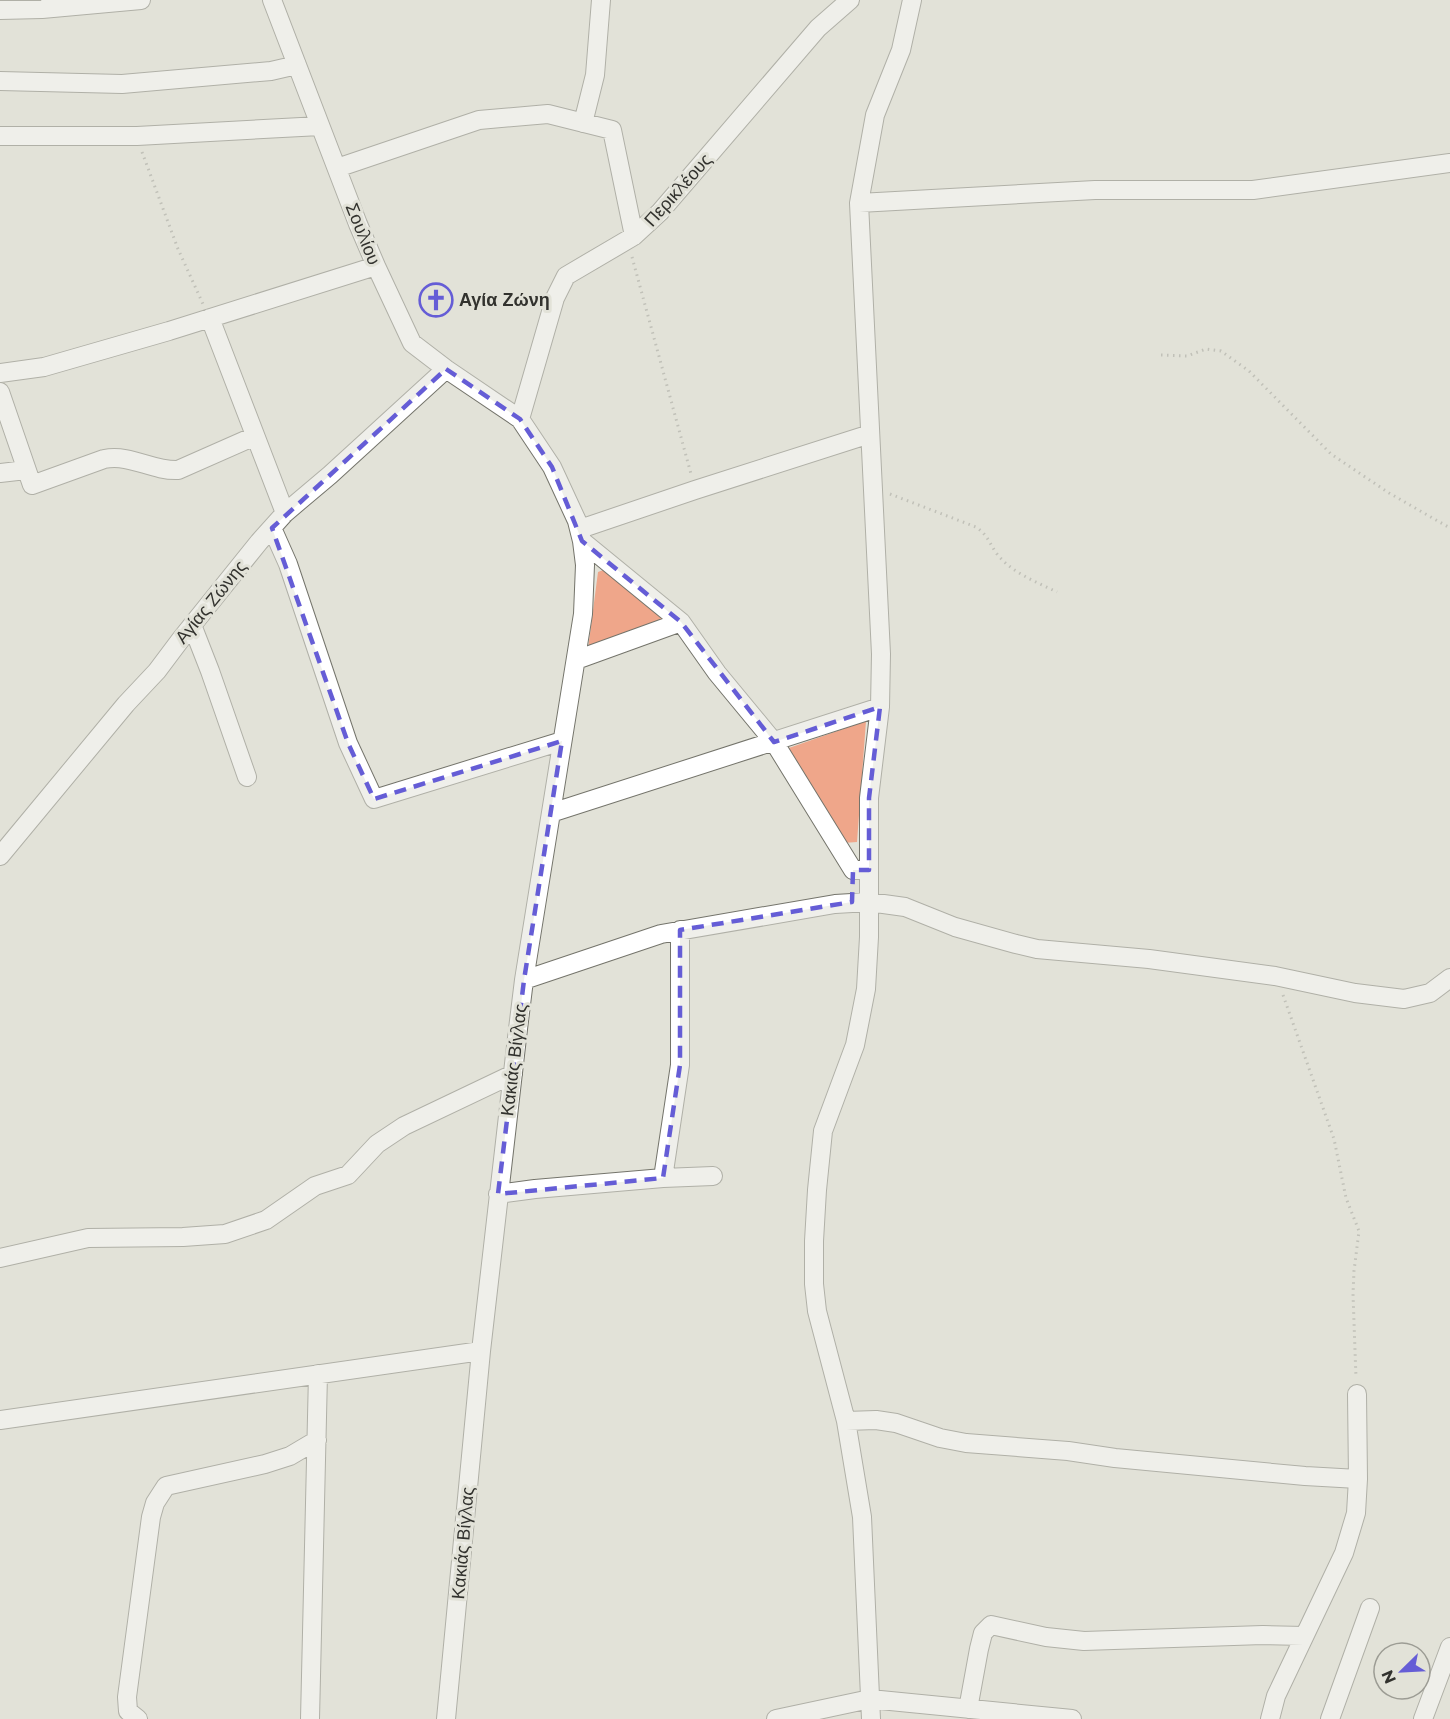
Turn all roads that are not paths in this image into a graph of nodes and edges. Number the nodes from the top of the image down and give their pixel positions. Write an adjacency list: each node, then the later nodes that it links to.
1 (141, 0): 6 (street)
2 (272, 0): 7 (street, Σουλίου)
3 (601, 0): 9 (street)
4 (850, 0): 15 (street, Περικλέους)
5 (912, 0): 14 (street)
6 (0, 10)
7 (297, 65): 8 (street); 10 (street, Σουλίου)
8 (0, 81)
9 (583, 123): 13 (street); 15 (street)
10 (320, 126): 11 (street); 13 (street, Σουλίου)
11 (0, 136)
12 (1450, 163): 14 (street)
13 (337, 168): 16 (street, Σουλίου)
14 (859, 203): 22 (street)
15 (631, 238): 21 (street, Περικλέους)
16 (376, 266): 17 (street); 18 (street, Σουλίου)
17 (210, 318): 19 (street); 23 (street)
18 (446, 369): 21 (street, Σουλίου); 26 (street, Αγίας Ζώνης)
19 (0, 373)
20 (0, 392): 24 (street)
21 (520, 418): 28 (street, Κακιάς Βίγλας)
22 (870, 434): 28 (street); 32 (street)
23 (255, 436): 24 (street); 26 (street)
24 (26, 470): 25 (street)
25 (0, 473)
26 (285, 513): 27 (street, Αγίας Ζώνης)
27 (272, 528): 30 (street, Αγίας Ζώνης); 33 (street)
28 (581, 535): 29 (street); 31 (street, Κακιάς Βίγλας)
29 (681, 621): 31 (street); 34 (street)
30 (192, 625): 35 (street); 37 (street, Αγίας Ζώνης)
31 (576, 660): 33 (street, Κακιάς Βίγλας)
32 (880, 707): 34 (street); 38 (street)
33 (562, 741): 36 (street, Κακιάς Βίγλας)
34 (774, 742): 36 (street); 38 (street)
35 (247, 777)
36 (551, 813): 42 (street, Κακιάς Βίγλας)
37 (0, 856)
38 (861, 870): 39 (street)
39 (861, 902): 40 (street); 41 (street); 52 (street)
40 (680, 930): 42 (street); 45 (street)
41 (1450, 978)
42 (524, 980): 43 (street, Κακιάς Βίγλας)
43 (513, 1074): 46 (street, Κακιάς Βίγλας); 47 (street)
44 (713, 1176): 45 (street)
45 (663, 1178): 46 (street)
46 (498, 1194): 48 (street, Κακιάς Βίγλας)
47 (0, 1258)
48 (481, 1351): 49 (street); 62 (street, Κακιάς Βίγλας)
49 (318, 1374): 51 (street); 53 (street)
50 (1357, 1394): 54 (street)
51 (0, 1420)
52 (846, 1421): 54 (street); 58 (street)
53 (316, 1440): 60 (street); 61 (street)
54 (1358, 1479): 56 (street)
55 (1370, 1608): 67 (street)
56 (1305, 1636): 59 (street); 66 (street)
57 (1450, 1647): 68 (street)
58 (870, 1699): 59 (street); 63 (street); 64 (street)
59 (968, 1709): 65 (street)
60 (138, 1719)
61 (310, 1719)
62 (446, 1719)
63 (776, 1719)
64 (871, 1719)
65 (1072, 1719)
66 (1270, 1719)
67 (1330, 1719)
68 (1423, 1719)

